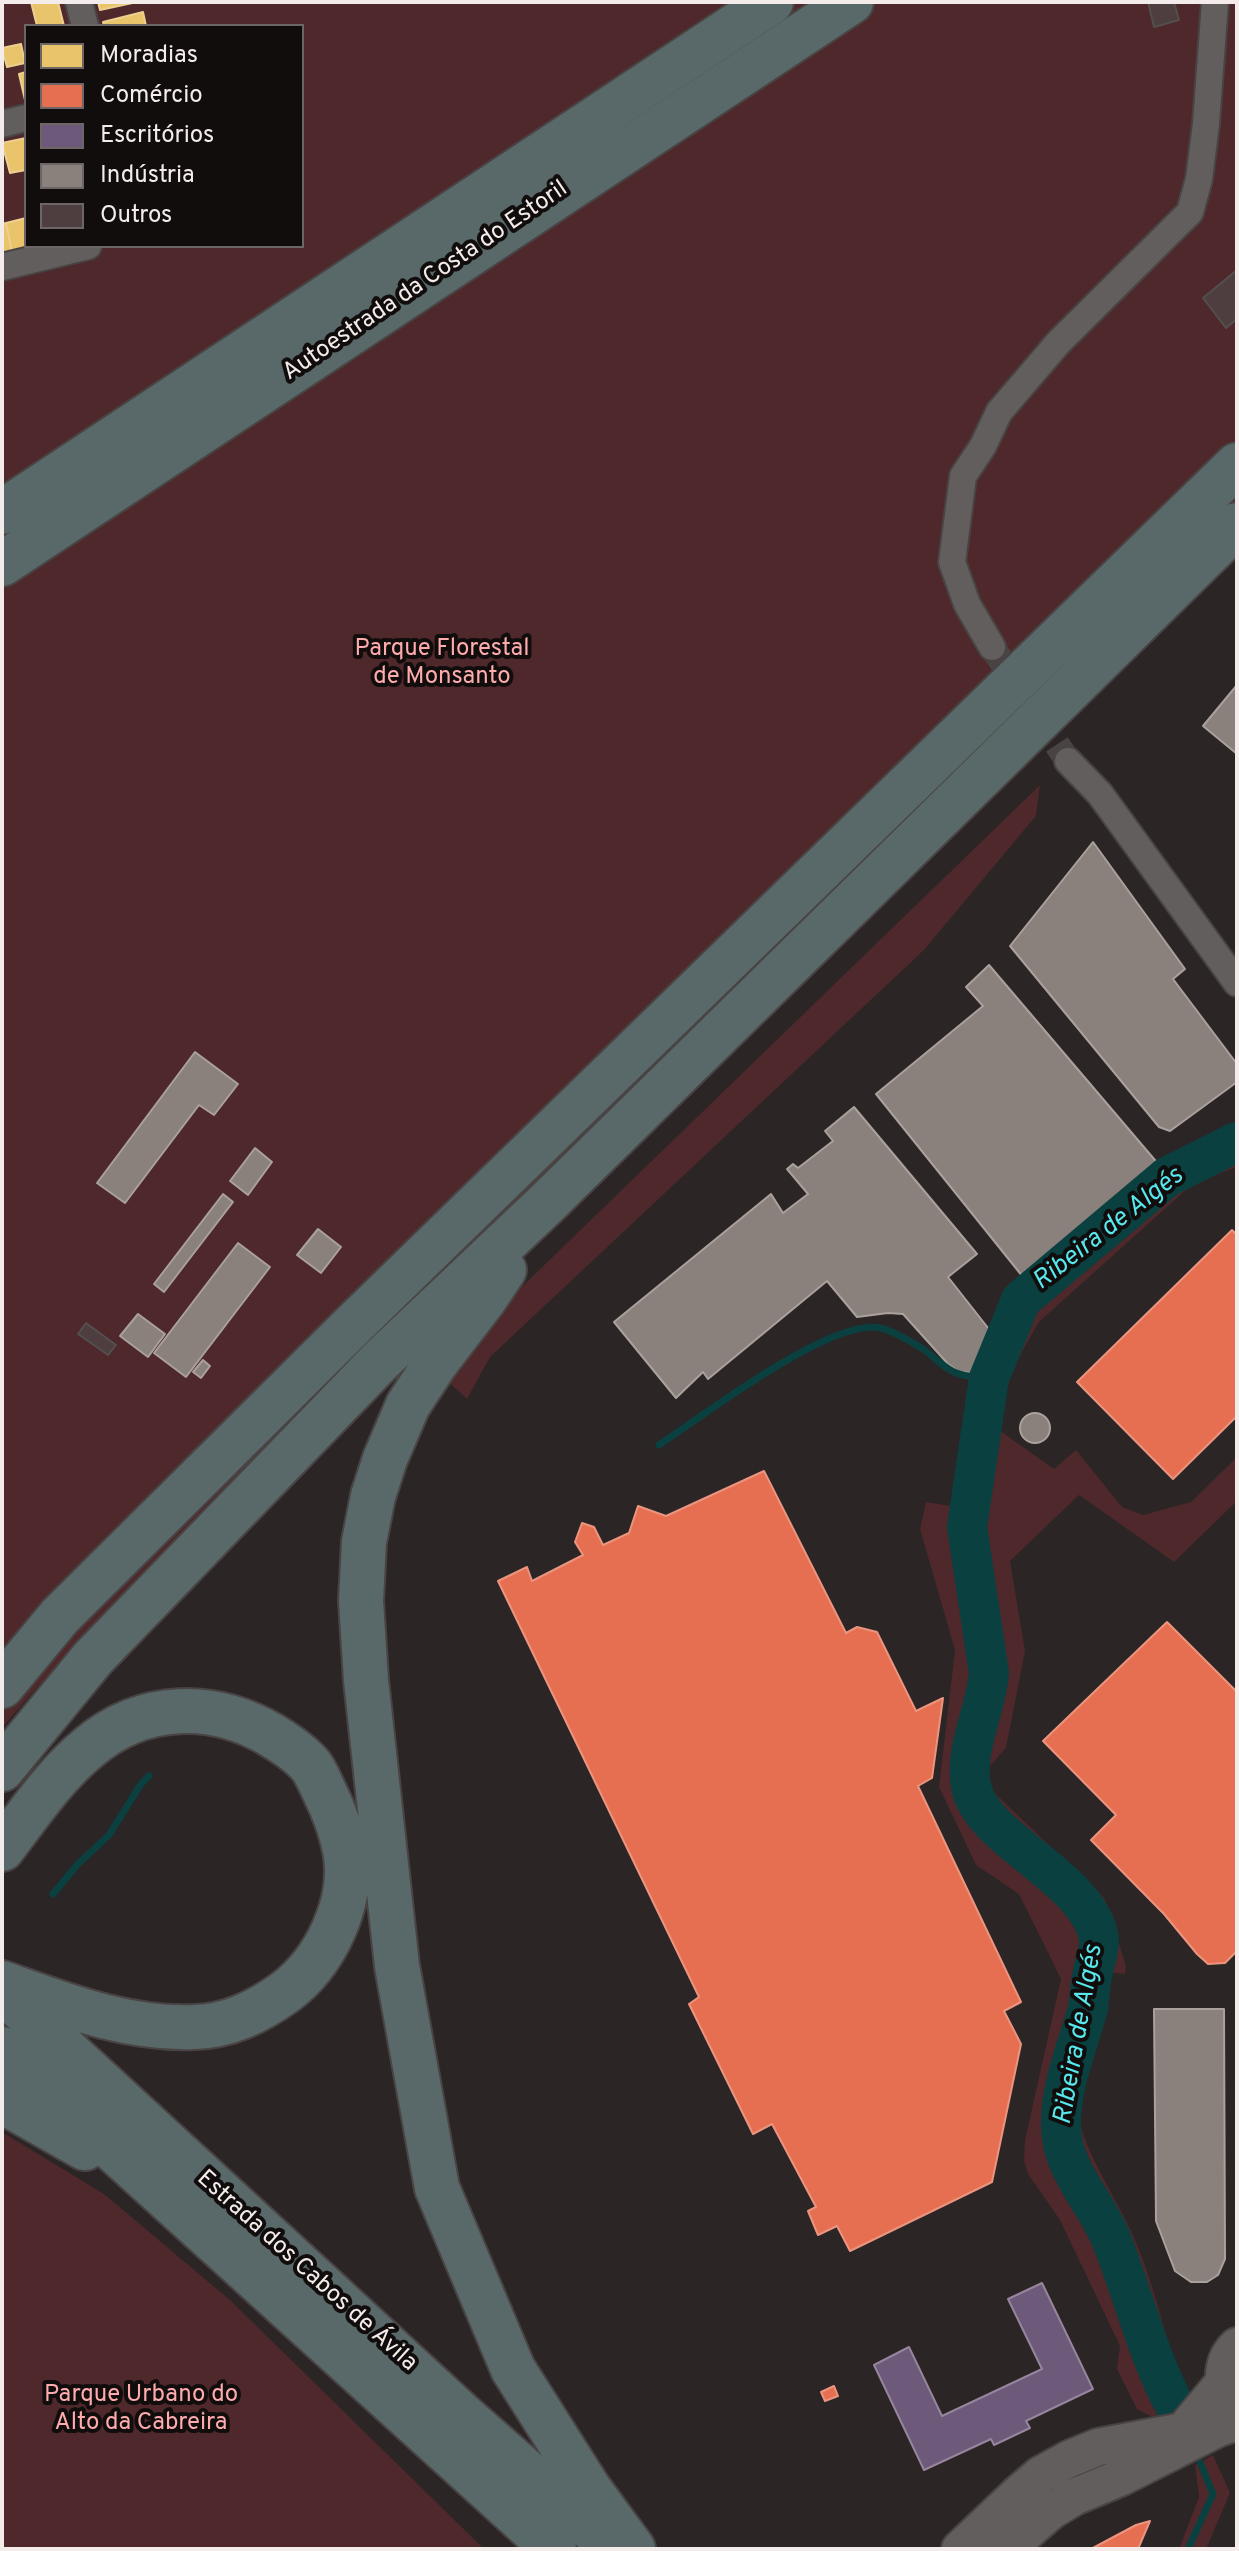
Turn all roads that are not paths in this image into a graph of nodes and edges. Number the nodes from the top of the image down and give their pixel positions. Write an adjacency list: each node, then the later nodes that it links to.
1 (79, 2): 5 (street)
2 (771, 2): 11 (highway, Autoestrada da Costa do Estoril)
3 (851, 2): 13 (highway, Autoestrada da Costa do Estoril)
4 (1215, 2): 14 (street)
5 (84, 24)
6 (24, 118): 7 (street)
7 (2, 124)
8 (80, 248): 9 (street)
9 (2, 267)
10 (1237, 465): 18 (highway)
11 (2, 512)
12 (1237, 525): 17 (highway)
13 (2, 564)
14 (992, 647)
15 (1068, 761): 16 (street)
16 (1237, 983)
17 (549, 1201): 21 (highway); 33 (highway)
18 (60, 1616): 19 (highway); 20 (highway)
19 (2, 1659)
20 (2, 1686)
21 (2, 1769)
22 (2, 1849): 23 (highway)
23 (2, 1983)
24 (2, 1991): 32 (highway, Estrada dos Cabos de Ávila)
25 (2, 2049): 27 (highway)
26 (2, 2101): 27 (highway)
27 (164, 2193): 31 (highway, Estrada dos Cabos de Ávila)
28 (1237, 2346): 29 (street)
29 (1230, 2394): 34 (street)
30 (1237, 2422): 35 (street)
31 (554, 2549)
32 (614, 2549)
33 (633, 2549)
34 (960, 2549)
35 (1007, 2549)

